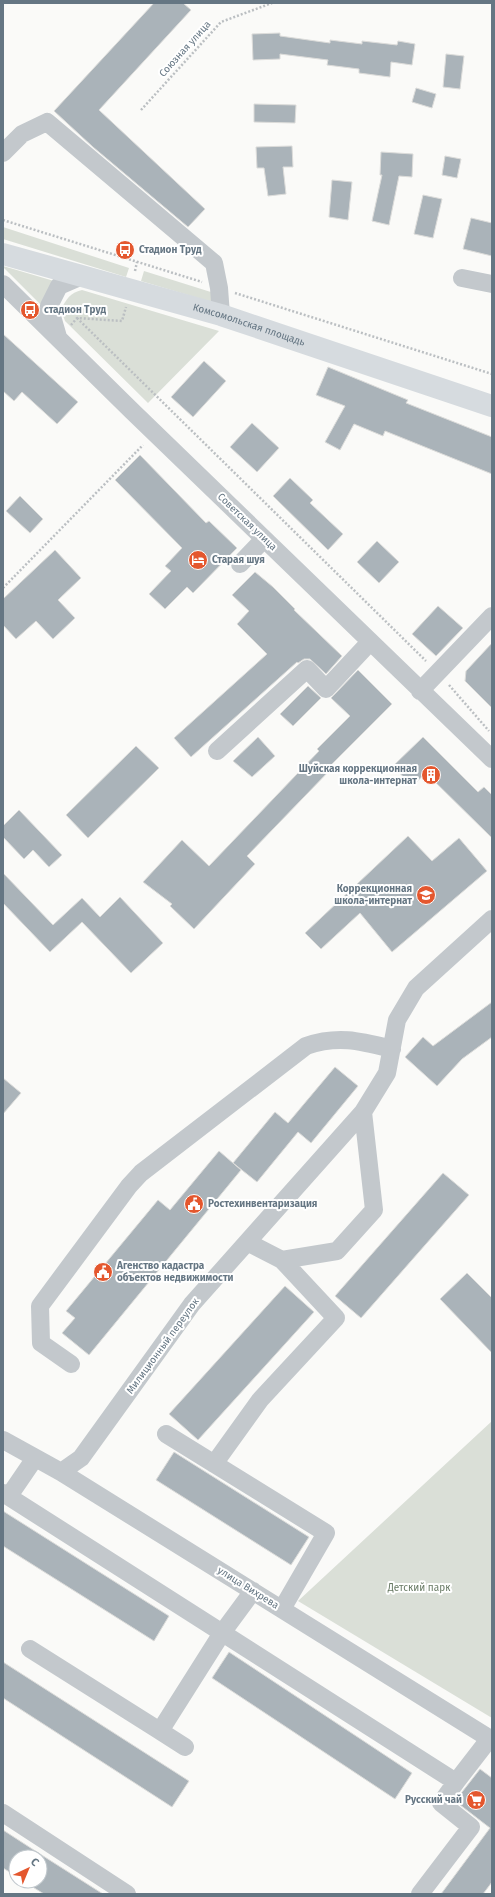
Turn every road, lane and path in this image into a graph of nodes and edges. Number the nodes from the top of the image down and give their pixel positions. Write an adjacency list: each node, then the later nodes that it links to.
1 (272, 3): 2 (path, Союзная улица)
2 (141, 110)
3 (3, 152): 10 (street)
4 (3, 220): 10 (path)
5 (3, 254): 6 (main road, Комсомольская площадь)
6 (82, 276): 11 (main road, Комсомольская площадь); 14 (street)
7 (462, 278): 9 (street)
8 (3, 284): 14 (street, Советская улица)
9 (492, 284)
10 (219, 288): 11 (street); 15 (path)
11 (221, 315): 16 (main road, Комсомольская площадь)
12 (77, 318): 13 (path); 14 (path); 23 (path)
13 (122, 321)
14 (59, 339): 18 (street, Советская улица)
15 (492, 374)
16 (492, 406)
17 (145, 444): 20 (path)
18 (264, 539): 19 (street); 22 (street, Советская улица)
19 (240, 564)
20 (3, 588)
21 (492, 616): 23 (street)
22 (370, 642): 24 (street, Советская улица); 26 (street)
23 (438, 672): 24 (street); 25 (path)
24 (420, 691): 27 (street, Советская улица)
25 (492, 734)
26 (217, 751)
27 (492, 759)
28 (492, 919): 29 (street, Милиционный переулок)
29 (392, 1049): 30 (street, Милиционный переулок); 33 (street)
30 (364, 1112): 31 (street, Милиционный переулок); 32 (street)
31 (247, 1242): 32 (street); 38 (street, Милиционный переулок)
32 (282, 1260): 37 (street)
33 (71, 1364)
34 (166, 1434): 37 (street)
35 (3, 1440): 36 (street, улица Вихрева)
36 (35, 1458): 38 (street, улица Вихрева); 39 (street)
37 (214, 1464): 41 (street)
38 (61, 1472): 40 (street, улица Вихрева)
39 (6, 1495): 42 (street)
40 (252, 1591): 41 (street, улица Вихрева); 42 (street)
41 (282, 1609): 45 (street, улица Вихрева)
42 (222, 1632): 44 (street); 47 (street)
43 (30, 1649): 44 (street)
44 (160, 1731): 46 (street)
45 (491, 1739): 47 (street)
46 (185, 1747)
47 (456, 1782): 50 (street)
48 (3, 1813): 49 (street)
49 (127, 1894)
50 (420, 1894)

